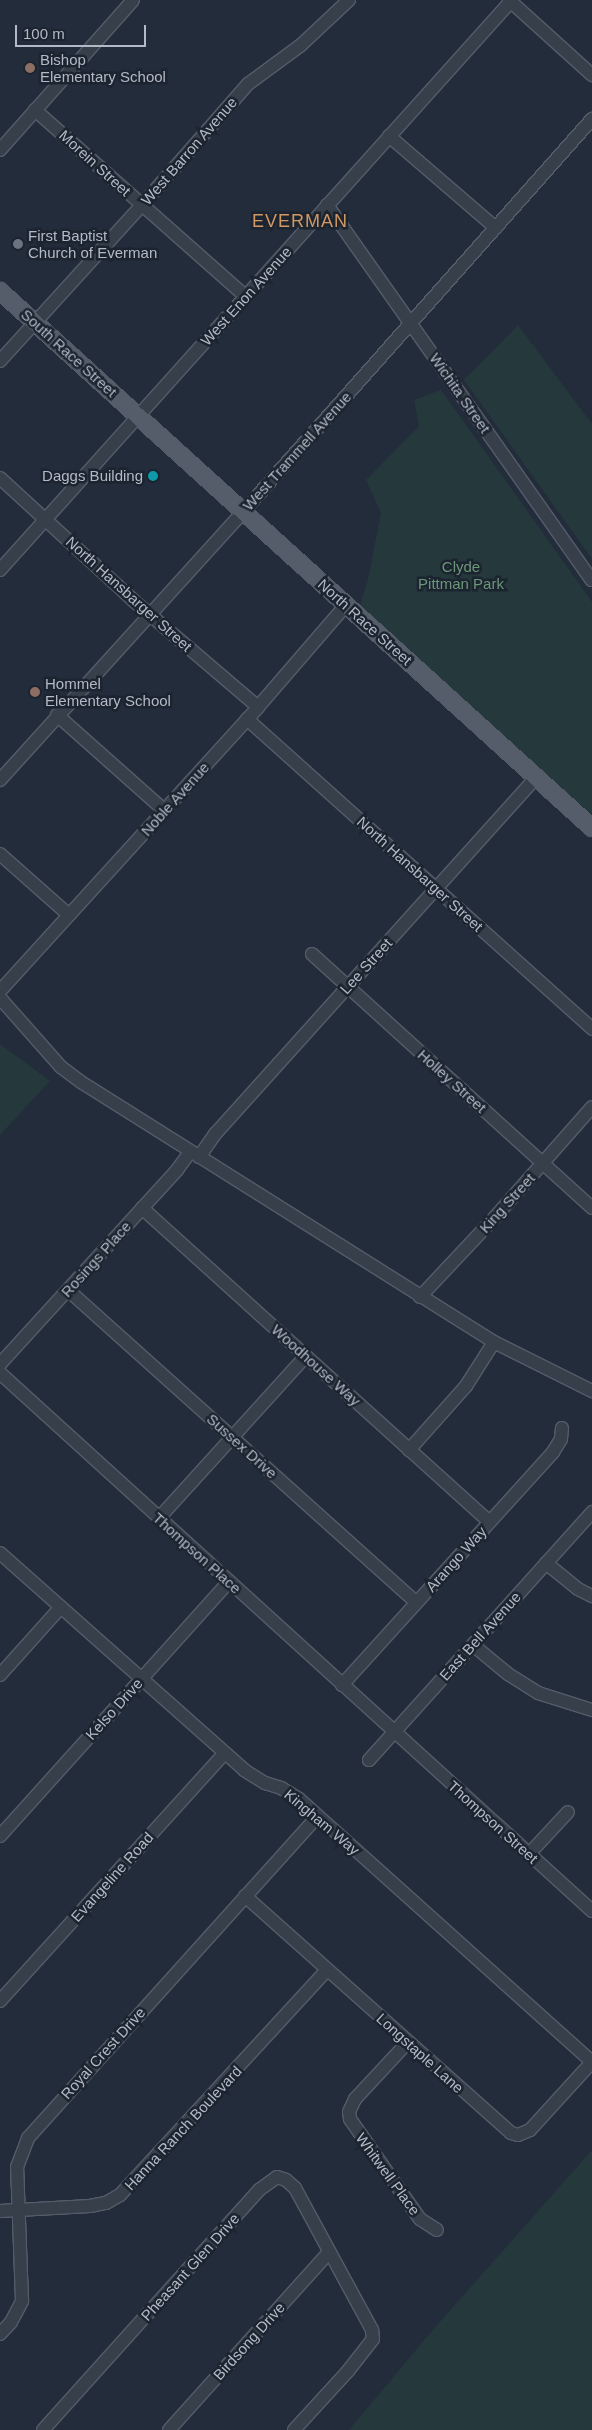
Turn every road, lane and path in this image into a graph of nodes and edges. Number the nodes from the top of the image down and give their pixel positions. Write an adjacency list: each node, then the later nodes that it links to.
1 (132, 0): 5 (street)
2 (350, 0): 9 (street, West Barron Avenue)
3 (511, 1): 4 (street); 7 (street, West Enon Avenue)
4 (592, 74)
5 (35, 110): 8 (street); 9 (street, Morein Street)
6 (592, 119): 11 (street, West Trammell Avenue)
7 (389, 136): 10 (street, West Enon Avenue); 11 (street)
8 (0, 150)
9 (142, 205): 13 (street, Morein Street); 14 (street, West Barron Avenue)
10 (327, 205): 13 (street, West Enon Avenue); 15 (street, Wichita Street)
11 (496, 228): 15 (street, West Trammell Avenue)
12 (0, 291): 14 (main road, South Race Street)
13 (245, 296): 17 (street, West Enon Avenue)
14 (35, 322): 16 (street, West Barron Avenue); 17 (main road, South Race Street)
15 (411, 324): 19 (street, West Trammell Avenue); 22 (street, Wichita Street)
16 (0, 361)
17 (139, 416): 19 (main road, North Race Street); 20 (street, West Enon Avenue)
18 (0, 478): 20 (street, North Hansbarger Street)
19 (243, 512): 23 (main road, North Race Street); 24 (street, West Trammell Avenue)
20 (46, 519): 21 (street, West Enon Avenue); 24 (street, North Hansbarger Street)
21 (0, 570)
22 (592, 580)
23 (347, 604): 25 (street, Noble Avenue); 28 (main road, North Race Street)
24 (149, 614): 25 (street, North Hansbarger Street); 26 (street, West Trammell Avenue)
25 (258, 707): 27 (street, Noble Avenue)
26 (57, 715): 29 (street, West Trammell Avenue); 30 (street)
27 (247, 719): 30 (street, Noble Avenue); 33 (street, North Hansbarger Street)
28 (536, 777): 31 (main road, North Race Street); 33 (street, Lee Street)
29 (0, 780)
30 (164, 810): 34 (street, Noble Avenue)
31 (592, 828)
32 (0, 854): 34 (street)
33 (436, 889): 36 (street, Lee Street); 39 (street, North Hansbarger Street)
34 (69, 915): 37 (street, Noble Avenue)
35 (312, 954): 36 (street, Holley Street)
36 (348, 987): 41 (street, Lee Street); 42 (street, Holley Street)
37 (0, 991)
38 (0, 998): 41 (street)
39 (592, 1028)
40 (592, 1107): 42 (street, King Street)
41 (194, 1154): 43 (street, Rosings Place); 46 (street)
42 (543, 1163): 44 (street, Holley Street); 46 (street, King Street)
43 (142, 1208): 45 (street, Rosings Place); 48 (street, Woodhouse Way)
44 (592, 1208)
45 (68, 1290): 49 (street, Rosings Place); 53 (street, Sussex Drive)
46 (420, 1296): 47 (street)
47 (494, 1342): 51 (street); 54 (street)
48 (306, 1356): 53 (street); 54 (street, Woodhouse Way)
49 (0, 1364)
50 (0, 1373): 56 (street, Thompson Place)
51 (592, 1391)
52 (562, 1428): 57 (street, Arango Way)
53 (232, 1437): 56 (street); 62 (street, Sussex Drive)
54 (410, 1450): 57 (street, Woodhouse Way)
55 (592, 1512): 59 (street, East Bell Avenue)
56 (158, 1518): 60 (street, Thompson Place)
57 (489, 1522): 62 (street, Arango Way)
58 (0, 1553): 63 (street, Kingham Way)
59 (546, 1563): 61 (street); 64 (street, East Bell Avenue)
60 (229, 1582): 66 (street, Kelso Drive); 67 (street, Thompson Place)
61 (592, 1596)
62 (416, 1602): 67 (street, Arango Way)
63 (61, 1607): 65 (street); 66 (street, Kingham Way)
64 (473, 1645): 68 (street); 69 (street, East Bell Avenue)
65 (0, 1675)
66 (141, 1679): 70 (street, Kingham Way); 74 (street, Kelso Drive)
67 (342, 1685): 69 (street, Thompson Place)
68 (592, 1710)
69 (394, 1732): 71 (street, East Bell Avenue); 75 (street, Thompson Street)
70 (225, 1753): 73 (street, Kingham Way); 79 (street, Evangeline Road)
71 (369, 1760)
72 (568, 1812): 75 (street)
73 (318, 1816): 76 (street, Royal Crest Drive); 81 (street, Kingham Way)
74 (0, 1836)
75 (529, 1854): 77 (street, Thompson Street)
76 (245, 1896): 78 (street, Longstaple Lane); 82 (street, Royal Crest Drive)
77 (592, 1911)
78 (327, 1970): 80 (street, Longstaple Lane); 82 (street, Hanna Ranch Boulevard)
79 (2, 1996)
80 (408, 2042): 81 (street, Longstaple Lane); 84 (street, Whitwell Place)
81 (592, 2062)
82 (20, 2210): 83 (street, Hanna Ranch Boulevard); 86 (street, Royal Crest Drive)
83 (0, 2211)
84 (437, 2230)
85 (329, 2252): 87 (street, Pheasant Glen Drive); 88 (street, Birdsong Drive); 89 (street, Pheasant Glen Drive)
86 (0, 2334)
87 (43, 2430)
88 (169, 2430)
89 (294, 2430)

